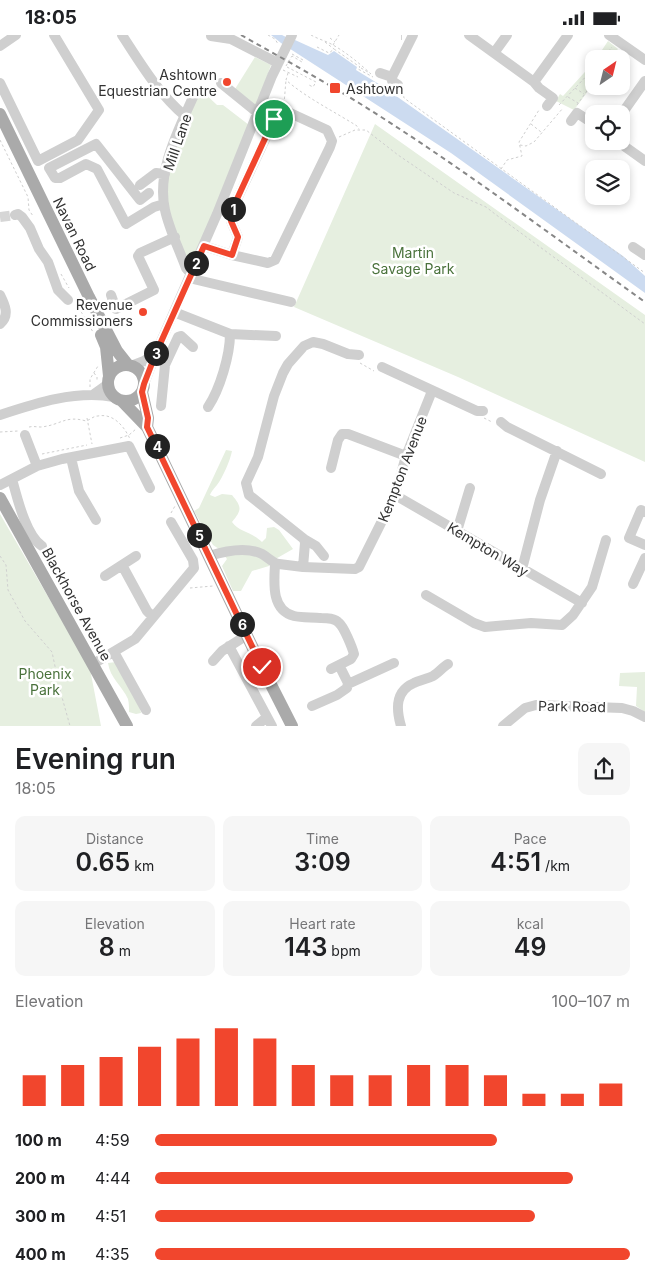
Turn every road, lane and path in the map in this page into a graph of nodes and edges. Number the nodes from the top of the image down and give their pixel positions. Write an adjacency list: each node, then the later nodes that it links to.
1 (54, 35): 37 (street)
2 (122, 35): 53 (street)
3 (211, 35): 25 (street)
4 (268, 35): 20 (path)
5 (311, 35): 15 (path)
6 (339, 35): 16 (path)
7 (469, 35): 23 (street)
8 (507, 35): 23 (street)
9 (568, 35): 36 (street)
10 (11, 36): 18 (street)
11 (291, 36): 20 (street)
12 (408, 37): 32 (street)
13 (330, 38): 16 (path)
14 (617, 38): 22 (path); 24 (street)
15 (324, 42): 17 (path); 21 (path)
16 (334, 42): 17 (path)
17 (333, 45): 30 (path)
18 (0, 46)
19 (317, 47): 21 (path)
20 (285, 49): 25 (street); 25 (path, bridge)
21 (334, 49): 26 (path)
22 (608, 50)
23 (494, 53): 36 (street)
24 (645, 61)
25 (280, 66): 28 (path); 39 (path); 50 (street)
26 (360, 67): 30 (path); 30 (path)
27 (292, 71): 29 (path)
28 (288, 73): 29 (path); 34 (path)
29 (291, 75): 31 (path)
30 (374, 75): 32 (street)
31 (298, 77)
32 (392, 77): 41 (street)
33 (585, 77): 40 (path)
34 (286, 80): 49 (path); 57 (path)
35 (645, 81): 48 (street)
36 (534, 82): 47 (street)
37 (0, 83)
38 (221, 83): 50 (street)
39 (309, 85)
40 (575, 88): 43 (path); 44 (path)
41 (400, 90): 45 (path); 45 (path)
42 (194, 95): 53 (street, Mill Lane)
43 (584, 95): 46 (path)
44 (567, 97): 46 (path); 47 (path)
45 (404, 98): 64 (path)
46 (578, 103): 54 (path)
47 (552, 104): 52 (path); 52 (path); 56 (path)
48 (628, 105)
49 (282, 112): 60 (street); 73 (street)
50 (258, 113): 71 (street)
51 (0, 114): 92 (main road, Navan Road)
52 (558, 114): 59 (path)
53 (185, 116): 65 (street, Mill Lane)
54 (573, 116): 55 (street)
55 (585, 119)
56 (530, 124): 59 (path); 61 (path)
57 (359, 129): 60 (path); 83 (path)
58 (0, 132): 95 (main road, Navan Road)
59 (542, 133): 61 (path)
60 (332, 141): 73 (street)
61 (519, 145): 64 (path)
62 (630, 150): 63 (street)
63 (645, 161)
64 (501, 169): 75 (path)
65 (165, 174): 66 (street); 68 (street, Mill Lane)
66 (140, 185)
67 (149, 193): 68 (street)
68 (164, 204): 70 (street, Mill Lane)
69 (15, 215): 79 (street)
70 (175, 237): 76 (street, Mill Lane); 77 (street)
71 (204, 246): 73 (street); 76 (street)
72 (633, 247): 74 (street)
73 (232, 255)
74 (645, 255)
75 (645, 273)
76 (190, 276): 80 (street); 81 (street)
77 (110, 295)
78 (4, 298): 82 (street)
79 (68, 300)
80 (291, 303)
81 (174, 312): 84 (street); 85 (street)
82 (0, 324)
83 (645, 325)
84 (230, 334): 86 (street); 101 (street)
85 (164, 335): 87 (street); 89 (street)
86 (276, 336)
87 (177, 340): 88 (street); 100 (street)
88 (193, 347)
89 (156, 353): 92 (street); 97 (street)
90 (348, 354): 91 (street); 93 (path); 132 (street)
91 (358, 355)
92 (130, 366): 95 (main road); 97 (main road)
93 (378, 369): 98 (street)
94 (90, 379): 94 (path); 96 (path)
95 (109, 380): 96 (street); 99 (main road)
96 (92, 388): 99 (street); 103 (street)
97 (143, 388): 99 (main road); 107 (main road)
98 (432, 391): 102 (street); 116 (street, Kempton Avenue)
99 (118, 399): 107 (main road)
100 (161, 407)
101 (208, 407)
102 (480, 411): 106 (path)
103 (0, 415)
104 (87, 418): 105 (path)
105 (88, 421): 108 (path); 111 (path); 113 (path)
106 (504, 424): 114 (street)
107 (141, 426): 111 (path); 139 (main road)
108 (27, 429): 109 (path); 118 (street)
109 (0, 432)
110 (119, 439): 111 (path)
111 (129, 441): 117 (street); 123 (street)
112 (99, 443): 113 (path)
113 (92, 444): 115 (path)
114 (557, 451): 120 (street); 145 (street)
115 (41, 454)
116 (406, 457): 119 (street); 125 (street, Kempton Avenue)
117 (71, 458): 118 (street); 129 (street)
118 (37, 466): 121 (street)
119 (330, 468)
120 (601, 474)
121 (12, 479): 122 (street); 135 (street)
122 (0, 485)
123 (150, 488)
124 (470, 488): 131 (street)
125 (395, 495): 131 (street, Kempton Way); 144 (street, Kempton Avenue)
126 (0, 498): 159 (main road, Blackhorse Avenue)
127 (179, 512): 130 (path)
128 (645, 512): 134 (street)
129 (96, 520)
130 (171, 522): 149 (street)
131 (457, 531): 145 (street, Kempton Way)
132 (304, 539): 140 (street); 144 (street)
133 (606, 540): 152 (street)
134 (645, 545)
135 (42, 546)
136 (226, 553): 139 (street, Kempton Avenue); 142 (street, Kempton Avenue); 146 (street)
137 (0, 556): 166 (path)
138 (136, 556): 143 (street)
139 (209, 556): 146 (main road)
140 (324, 556)
141 (645, 558): 148 (street)
142 (275, 563): 144 (street, Kempton Avenue); 161 (street)
143 (122, 565): 147 (street); 153 (street)
144 (303, 567)
145 (522, 569): 152 (street, Kempton Way)
146 (216, 571): 154 (main road)
147 (105, 576)
148 (633, 583)
149 (180, 586): 150 (path); 153 (street)
150 (213, 586)
151 (426, 595): 152 (street)
152 (582, 603)
153 (153, 617): 156 (street)
154 (247, 635): 155 (street); 169 (main road)
155 (229, 646): 157 (street); 165 (street)
156 (114, 652): 159 (street); 163 (street)
157 (212, 661)
158 (394, 663): 161 (street)
159 (93, 664): 167 (main road, Blackhorse Avenue)
160 (448, 664): 170 (street)
161 (348, 684): 162 (street)
162 (312, 706)
163 (146, 711)
164 (645, 717): 171 (street, Park Road)
165 (270, 721): 168 (street)
166 (70, 726)
167 (127, 726)
168 (256, 726)
169 (292, 726)
170 (401, 726)
171 (503, 726)

